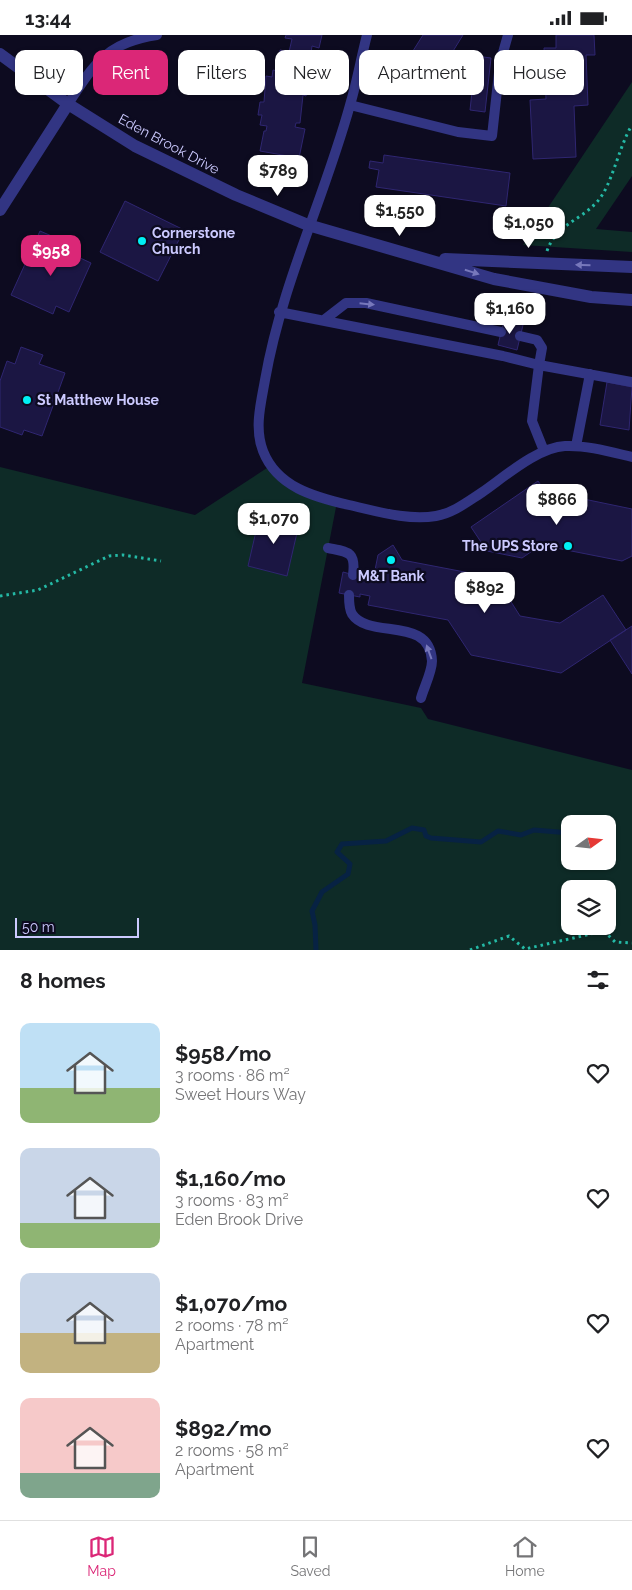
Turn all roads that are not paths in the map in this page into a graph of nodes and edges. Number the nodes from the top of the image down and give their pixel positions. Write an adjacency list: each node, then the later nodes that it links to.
1 (157, 35): 5 (lane)
2 (366, 35): 6 (lane)
3 (508, 35): 6 (lane)
4 (0, 54): 5 (street, Eden Brook Drive)
5 (68, 104): 7 (street); 8 (street, Eden Brook Drive)
6 (350, 105): 8 (lane)
7 (0, 210)
8 (308, 225): 9 (street, Eden Brook Drive); 12 (lane)
9 (426, 258): 10 (street, Eden Brook Drive, one-way to 9); 11 (street, Eden Brook Drive, one-way to 11)
10 (632, 267)
11 (632, 300)
12 (279, 312): 13 (lane); 20 (lane)
13 (324, 320): 14 (lane, one-way to 14); 16 (lane)
14 (501, 332)
15 (520, 336): 16 (lane)
16 (539, 365): 17 (lane); 20 (lane)
17 (590, 374): 18 (lane); 19 (lane)
18 (632, 381)
19 (576, 446): 20 (lane); 21 (lane)
20 (544, 451)
21 (632, 457)
22 (328, 548): 23 (lane)
23 (353, 575)
24 (349, 595): 25 (lane, one-way to 24)
25 (421, 698)

